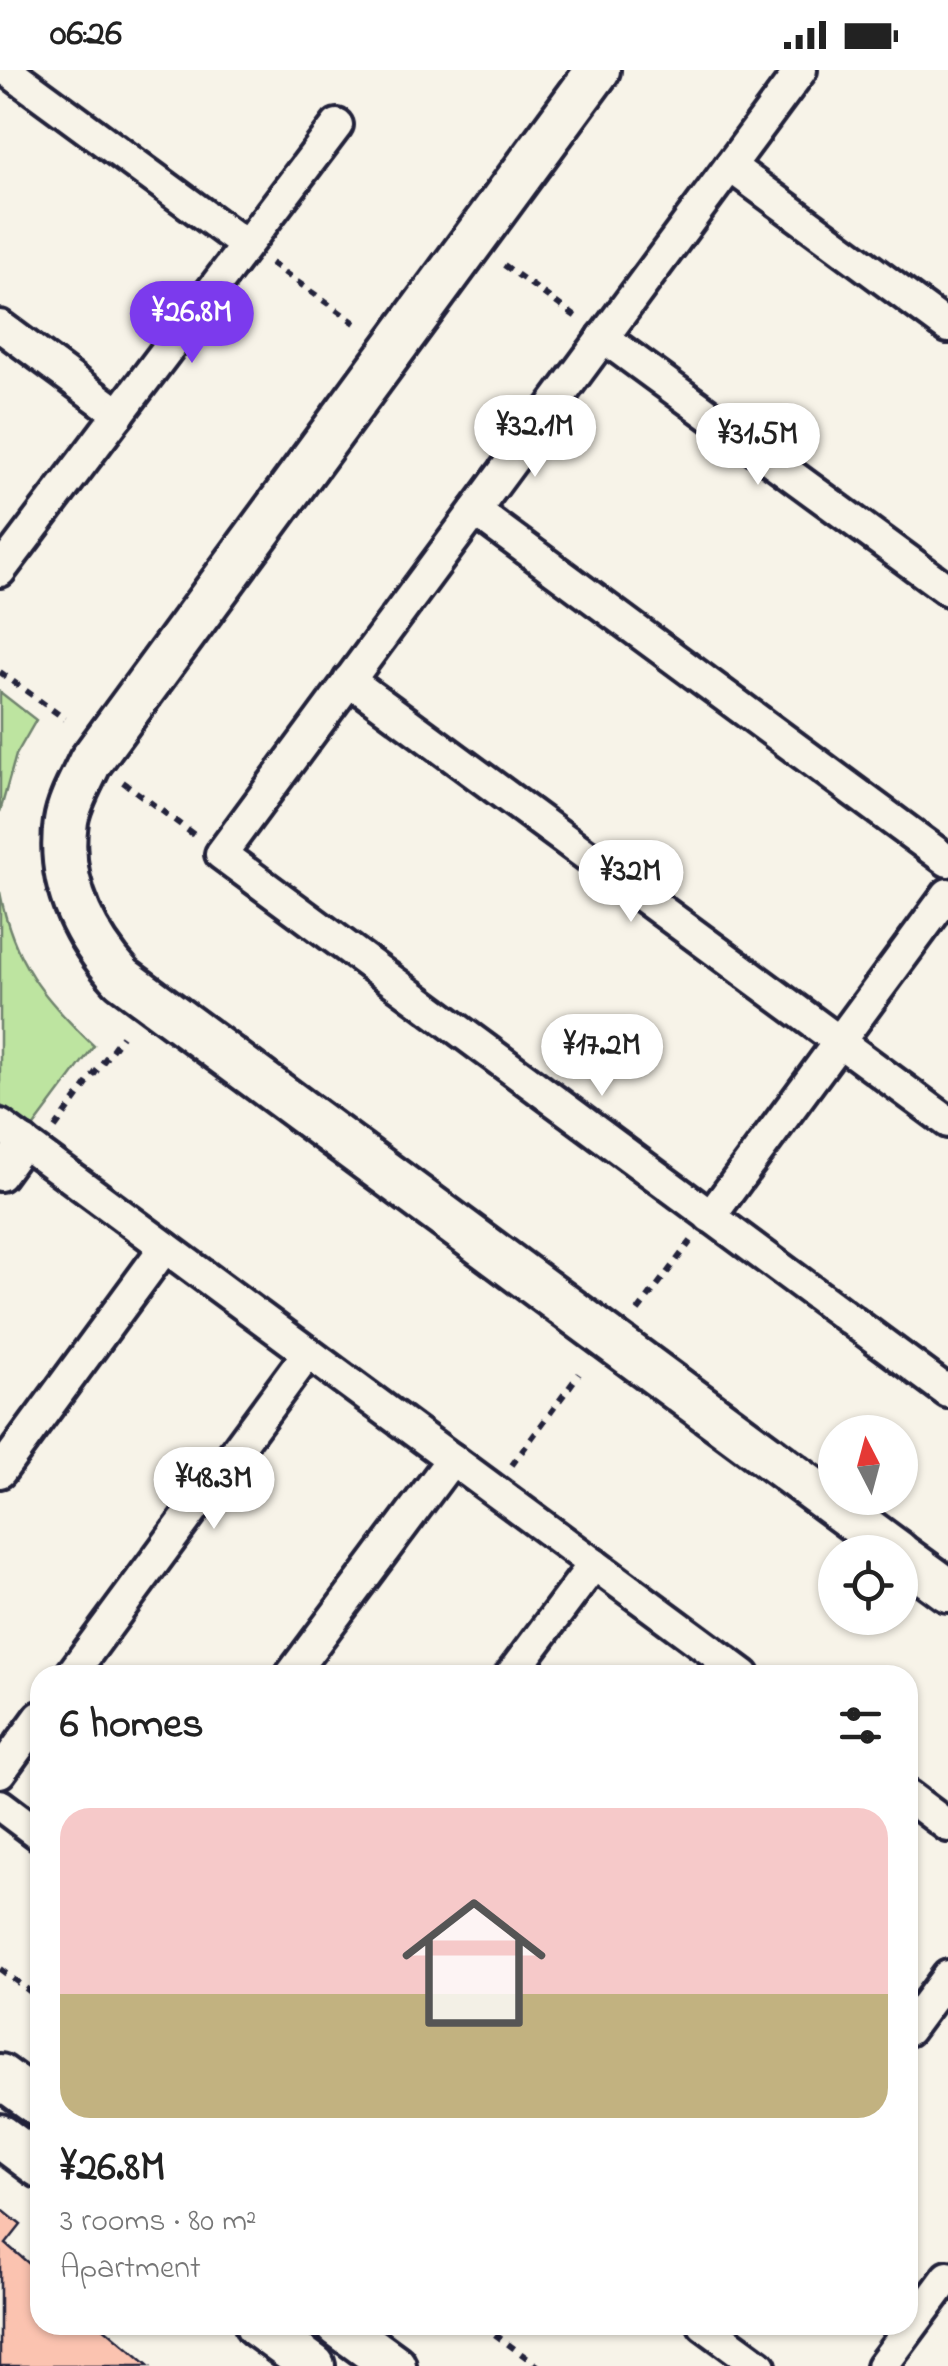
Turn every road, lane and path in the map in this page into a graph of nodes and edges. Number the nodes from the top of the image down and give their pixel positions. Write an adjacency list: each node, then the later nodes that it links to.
1 (8, 70): 6 (street)
2 (598, 70): 37 (street)
3 (801, 70): 5 (street)
4 (337, 125): 6 (street)
5 (730, 166): 10 (street); 11 (street)
6 (246, 245): 8 (path); 12 (street)
7 (499, 262): 11 (path)
8 (354, 323)
9 (0, 326): 12 (street)
10 (948, 327)
11 (603, 337): 13 (street); 15 (street)
12 (119, 414): 14 (street)
13 (474, 510): 17 (street); 21 (street)
14 (0, 572)
15 (948, 590)
16 (0, 672): 18 (path)
17 (350, 680): 20 (street); 24 (street)
18 (65, 719)
19 (118, 778): 20 (path)
20 (220, 854): 28 (street)
21 (948, 861)
22 (948, 894): 24 (street)
23 (122, 1036): 26 (path)
24 (839, 1042): 25 (street); 28 (street)
25 (948, 1122)
26 (20, 1140): 27 (street); 29 (street)
27 (0, 1174)
28 (710, 1217): 30 (path); 33 (street)
29 (165, 1247): 31 (street); 35 (street)
30 (634, 1316)
31 (308, 1353): 34 (street); 41 (street)
32 (579, 1374): 36 (path)
33 (948, 1392)
34 (452, 1459): 36 (street); 42 (street)
35 (0, 1472)
36 (494, 1490): 38 (street)
37 (872, 1535)
38 (594, 1564): 43 (street); 44 (street)
39 (918, 1568): 40 (street)
40 (948, 1590)
41 (78, 1665)
42 (298, 1665)
43 (518, 1665)
44 (727, 1665)
45 (30, 1732): 46 (street)
46 (0, 1772)
47 (918, 1804): 49 (street)
48 (0, 1805): 50 (street)
49 (948, 1826)
50 (30, 1827)
51 (0, 1970): 53 (path)
52 (948, 1976): 54 (street)
53 (30, 1992)
54 (918, 2016)
55 (0, 2076): 56 (street)
56 (30, 2098)
57 (948, 2277): 58 (street)
58 (918, 2317)
59 (271, 2335): 65 (street)
60 (352, 2335): 66 (street)
61 (496, 2335): 67 (path)
62 (717, 2335): 64 (street)
63 (905, 2335): 68 (street)
64 (753, 2364)
65 (313, 2366)
66 (394, 2366)
67 (538, 2366)
68 (882, 2366)

